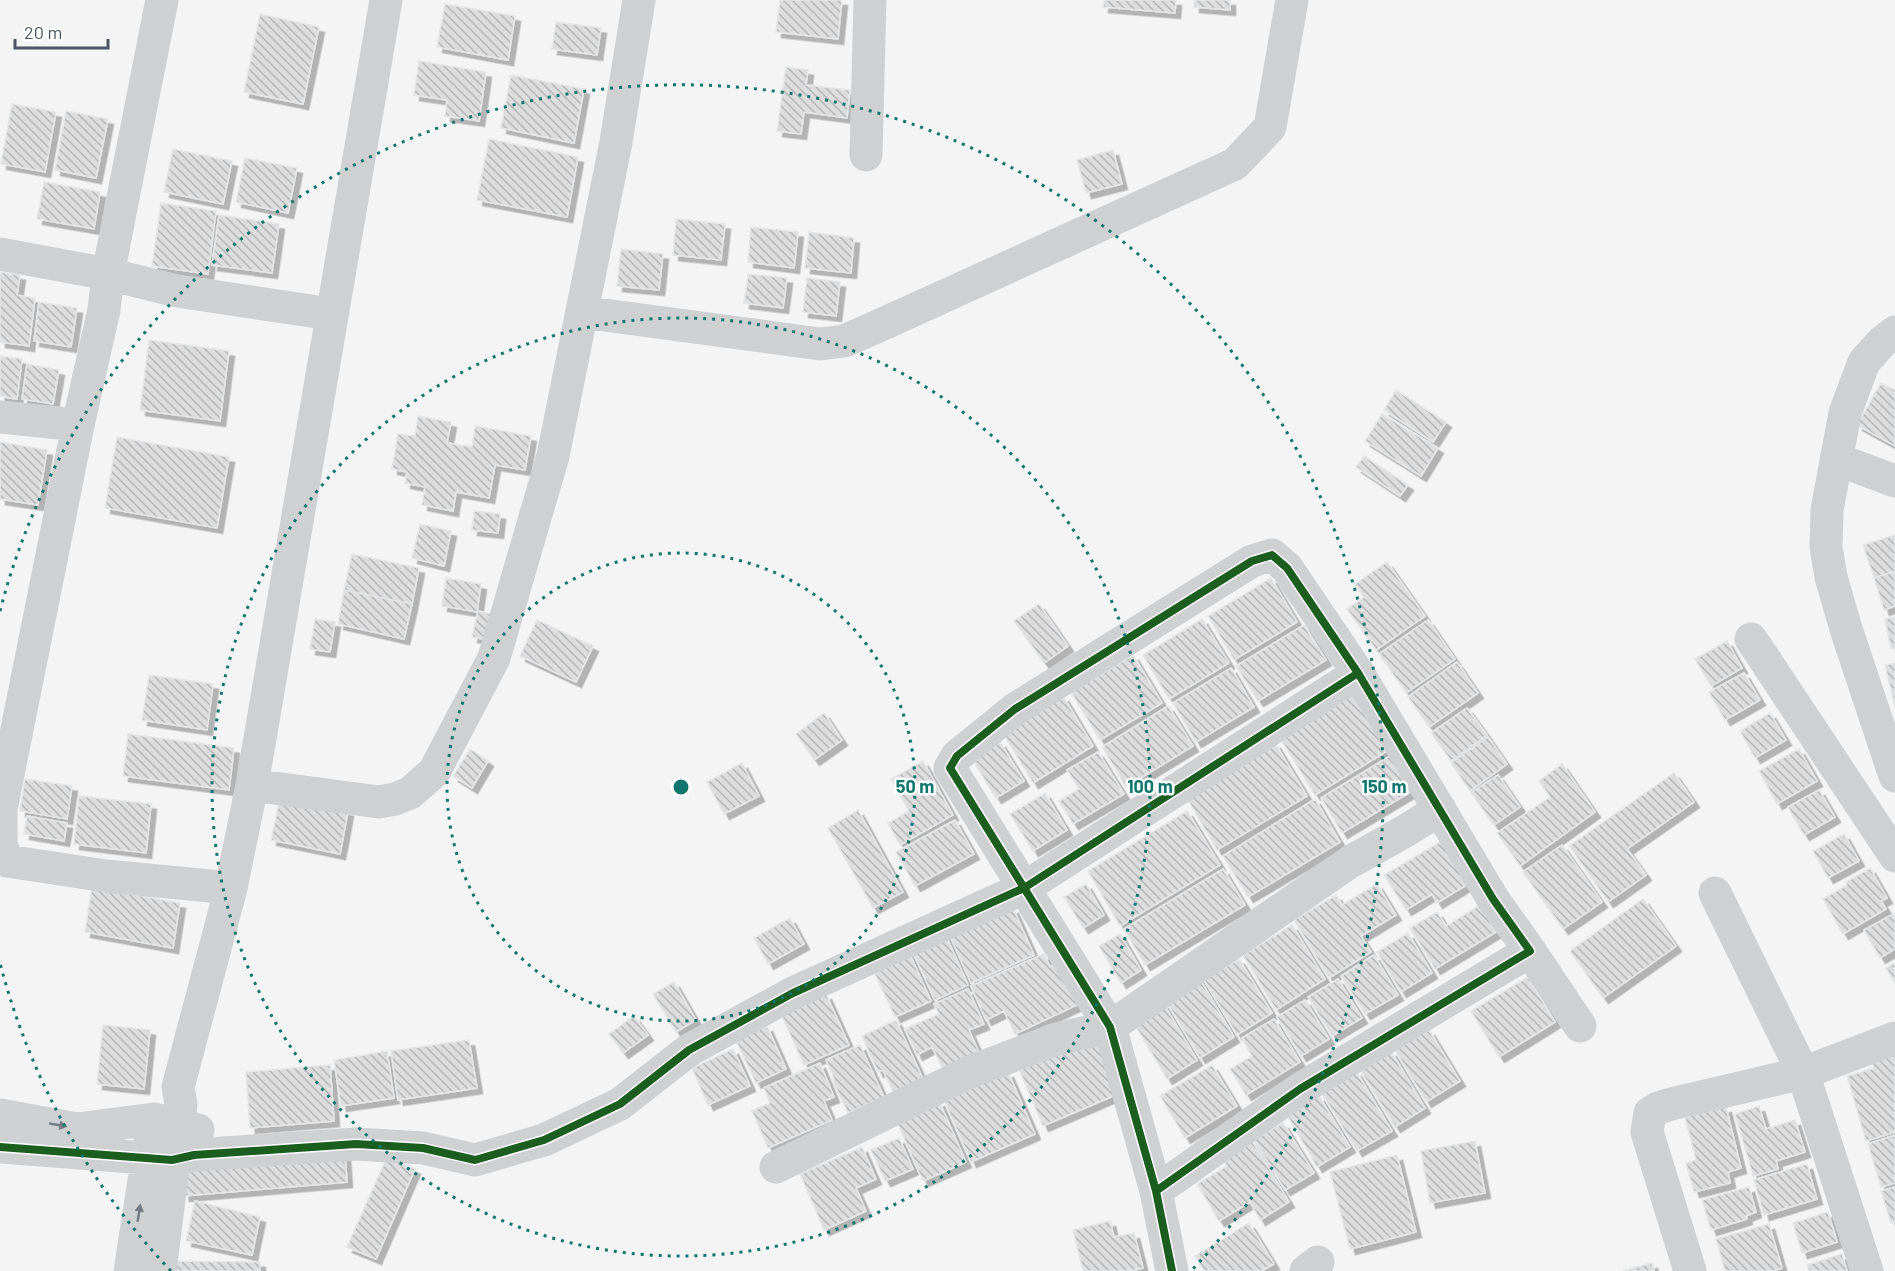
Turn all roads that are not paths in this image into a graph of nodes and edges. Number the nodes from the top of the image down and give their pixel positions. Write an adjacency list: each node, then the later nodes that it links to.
1 (162, 0): 8 (street)
2 (386, 0): 10 (street)
3 (639, 0): 9 (street)
4 (870, 0): 6 (street)
5 (1292, 0): 9 (street)
6 (866, 155)
7 (0, 254): 8 (street)
8 (108, 273): 10 (street); 13 (street)
9 (582, 312): 19 (street)
10 (331, 314): 19 (street)
11 (1895, 332): 14 (street)
12 (0, 417): 13 (street)
13 (78, 425): 22 (street)
14 (1836, 459): 15 (street); 18 (street)
15 (1895, 481)
16 (1751, 639): 21 (street)
17 (1358, 674): 20 (street); 24 (street); 24 (street)
18 (1895, 776)
19 (252, 785): 23 (street)
20 (1440, 808): 26 (street); 28 (street)
21 (1895, 856)
22 (4, 861): 23 (street)
23 (231, 888): 32 (street)
24 (1024, 888): 28 (street); 34 (street)
25 (1715, 893): 30 (street)
26 (1530, 951): 27 (street); 37 (street)
27 (1580, 1026)
28 (1110, 1027): 36 (street); 37 (street)
29 (1895, 1038): 30 (street)
30 (1803, 1073): 41 (street); 42 (street)
31 (0, 1115): 32 (street, one-way to 32)
32 (166, 1121): 34 (street); 35 (street)
33 (0, 1147): 35 (street)
34 (224, 1153): 35 (street)
35 (160, 1159): 38 (street, one-way to 35); 39 (street)
36 (776, 1167)
37 (1156, 1191): 40 (street)
38 (130, 1271)
39 (160, 1271)
40 (1172, 1271)
41 (1690, 1271)
42 (1867, 1271)

